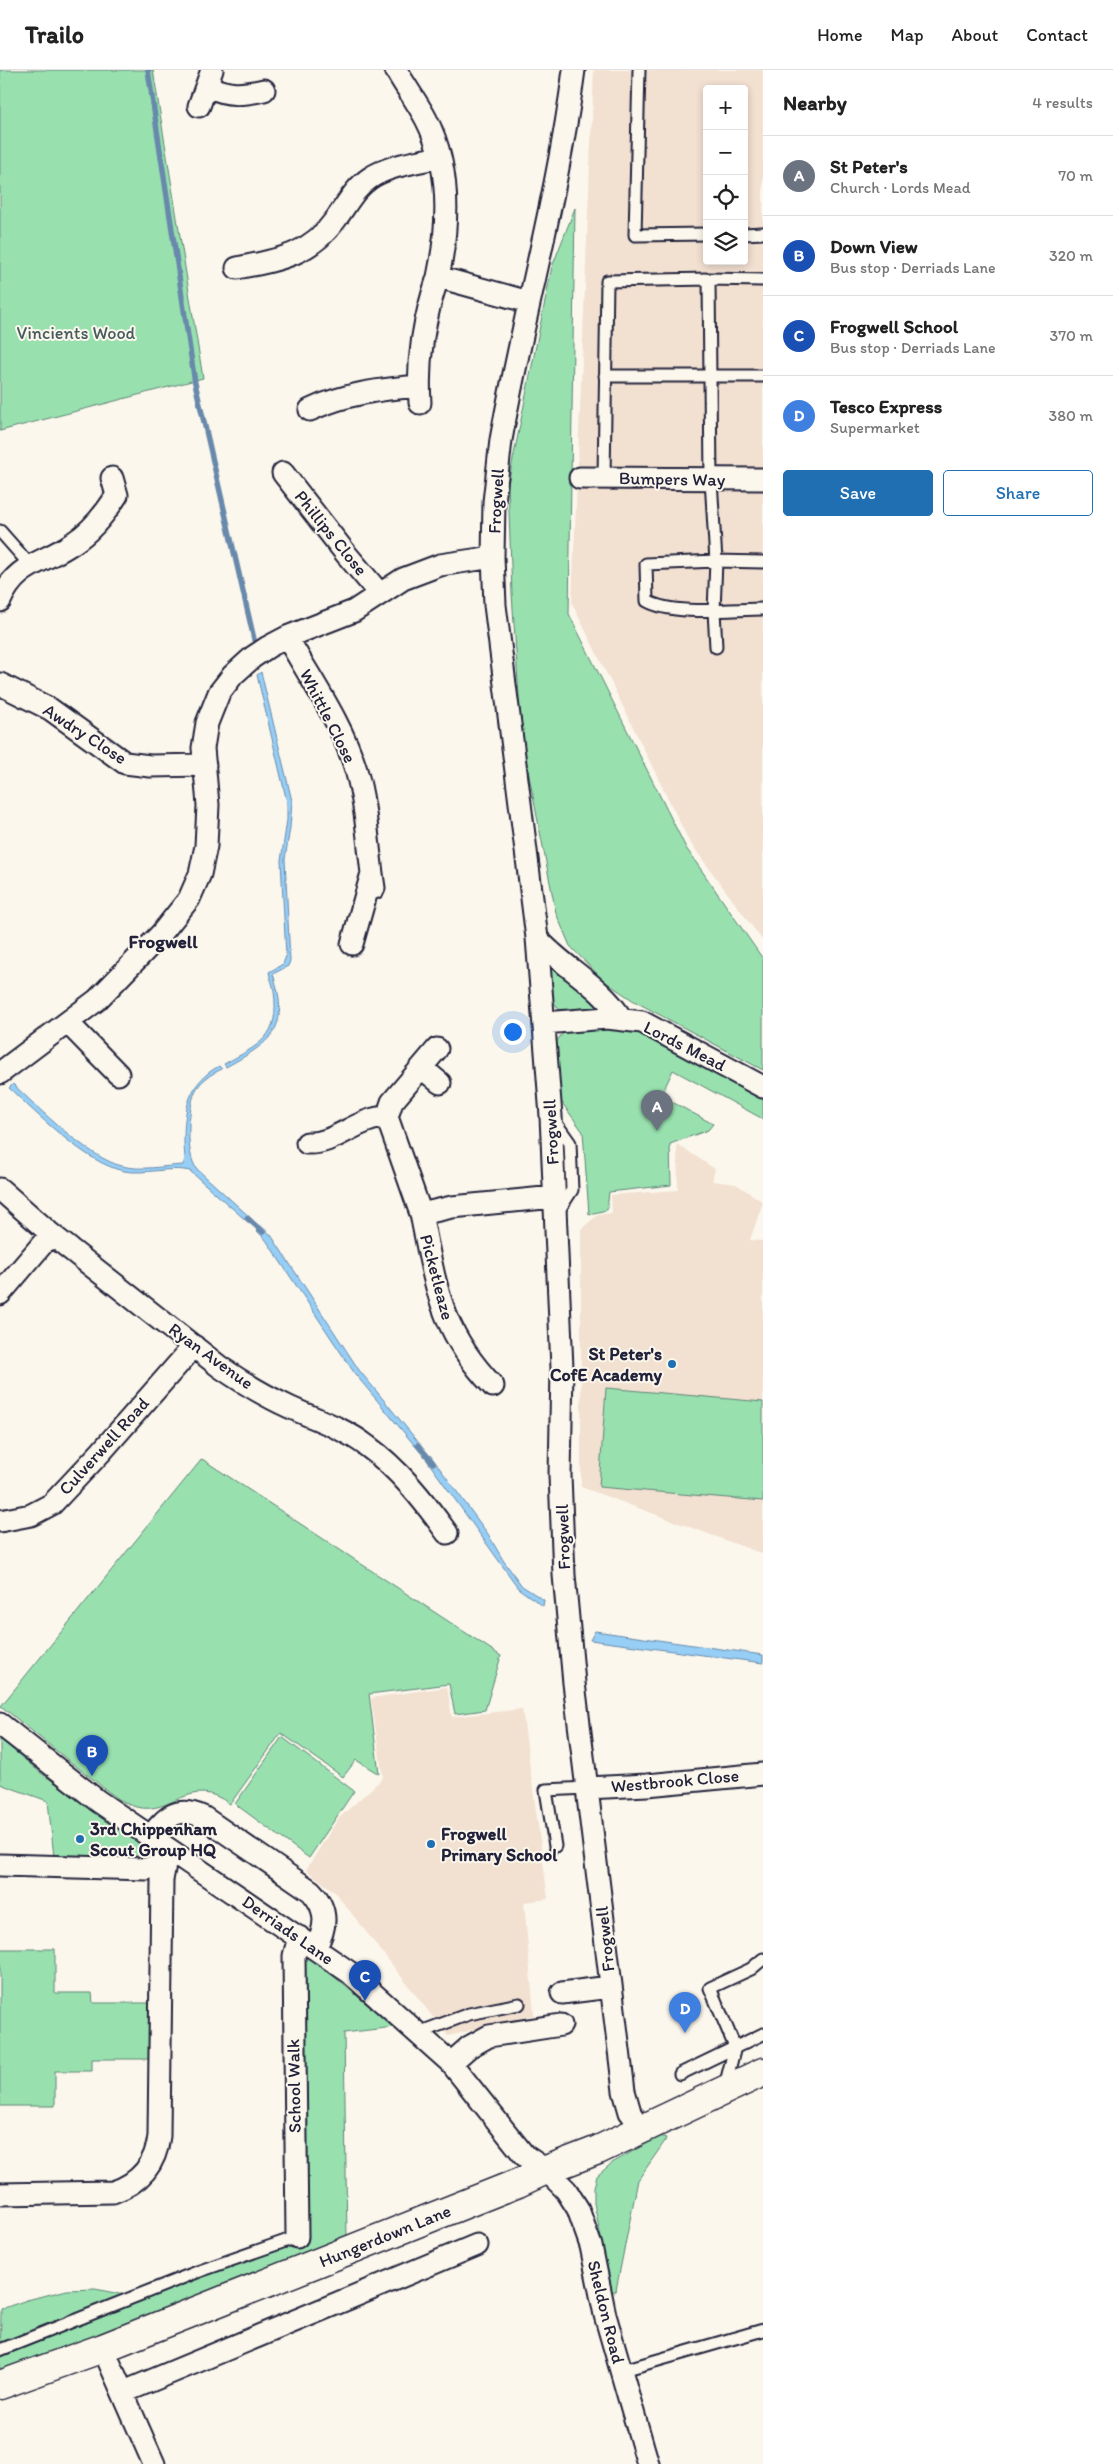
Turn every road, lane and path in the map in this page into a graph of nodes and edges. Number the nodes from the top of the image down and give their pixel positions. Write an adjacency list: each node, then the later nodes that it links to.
1 (574, 70): 15 (street, Frogwell)
2 (639, 70): 9 (lane)
3 (403, 72): 7 (street)
4 (210, 78): 5 (street); 6 (street)
5 (264, 90)
6 (199, 106)
7 (440, 157): 11 (street); 12 (street)
8 (763, 233): 10 (lane)
9 (703, 234)
10 (748, 234)
11 (237, 268)
12 (438, 277): 15 (street); 19 (street)
13 (709, 279): 14 (lane); 16 (lane); 17 (lane)
14 (763, 280)
15 (529, 302): 27 (street, Frogwell)
16 (710, 375): 17 (lane); 18 (lane); 24 (lane)
17 (605, 376): 22 (lane)
18 (763, 376)
19 (319, 400)
20 (283, 473): 31 (street, Phillips Close)
21 (580, 478): 22 (street, Bumpers Way)
22 (604, 478): 24 (street, Bumpers Way)
23 (763, 479): 24 (street, Bumpers Way)
24 (711, 480): 28 (lane)
25 (121, 490): 30 (street)
26 (0, 531): 30 (lane)
27 (493, 557): 31 (street); 39 (street, Frogwell)
28 (716, 562): 29 (lane); 34 (lane); 34 (lane)
29 (763, 562)
30 (30, 564): 32 (street)
31 (379, 592): 35 (street)
32 (0, 601)
33 (763, 609): 34 (lane)
34 (714, 611): 36 (lane)
35 (287, 637): 38 (street); 40 (street, Whittle Close)
36 (716, 647)
37 (0, 684): 38 (street, Awdry Close)
38 (205, 765): 42 (street)
39 (537, 938): 41 (street); 43 (street, Frogwell)
40 (352, 944)
41 (621, 1018): 43 (street, Lords Mead); 49 (street, Lords Mead)
42 (68, 1022): 45 (street); 47 (street)
43 (544, 1023): 53 (street, Frogwell)
44 (438, 1048): 46 (street)
45 (112, 1062)
46 (422, 1068): 48 (street); 50 (street)
47 (0, 1073)
48 (440, 1083)
49 (763, 1086)
50 (386, 1117): 51 (street); 54 (street, Picketleaze)
51 (307, 1143)
52 (0, 1189): 55 (street, Ryan Avenue)
53 (555, 1206): 54 (street, Picketleaze); 63 (street, Frogwell)
54 (421, 1214): 58 (street, Picketleaze)
55 (51, 1234): 56 (street); 57 (street, Ryan Avenue)
56 (0, 1294)
57 (194, 1346): 59 (street, Culverwell Road); 60 (street, Ryan Avenue)
58 (493, 1386)
59 (0, 1521)
60 (447, 1533)
61 (0, 1724): 64 (street, Derriads Lane)
62 (763, 1774): 63 (street, Westbrook Close)
63 (588, 1788): 65 (lane); 72 (street, Frogwell)
64 (150, 1837): 66 (street, Derriads Lane); 70 (street, School Walk)
65 (555, 1846)
66 (171, 1851): 68 (street); 69 (street); 70 (street, Derriads Lane)
67 (0, 1865): 68 (street)
68 (139, 1869): 69 (street)
69 (162, 1889): 85 (street)
70 (307, 1943): 76 (street, Derriads Lane); 86 (street, School Walk)
71 (763, 1960): 78 (lane)
72 (610, 1987): 73 (street); 83 (street, Frogwell)
73 (562, 1993)
74 (519, 2004): 76 (lane)
75 (561, 2025): 79 (street)
76 (418, 2033): 79 (street, Derriads Lane)
77 (763, 2034): 78 (lane)
78 (735, 2047): 81 (lane); 82 (lane)
79 (451, 2063): 84 (street, Derriads Lane)
80 (763, 2072): 82 (main road, Hungerdown Lane)
81 (680, 2074)
82 (725, 2089): 83 (main road, Hungerdown Lane)
83 (642, 2128): 84 (main road, Hungerdown Lane)
84 (546, 2170): 89 (main road, Hungerdown Lane); 91 (street, Sheldon Road)
85 (0, 2194)
86 (296, 2236): 90 (lane)
87 (477, 2245): 93 (street)
88 (763, 2330): 91 (lane)
89 (103, 2348): 92 (main road, Hungerdown Lane); 93 (street)
90 (0, 2350)
91 (620, 2371): 95 (street, Sheldon Road)
92 (0, 2385)
93 (124, 2392): 94 (street)
94 (154, 2464)
95 (648, 2464)

